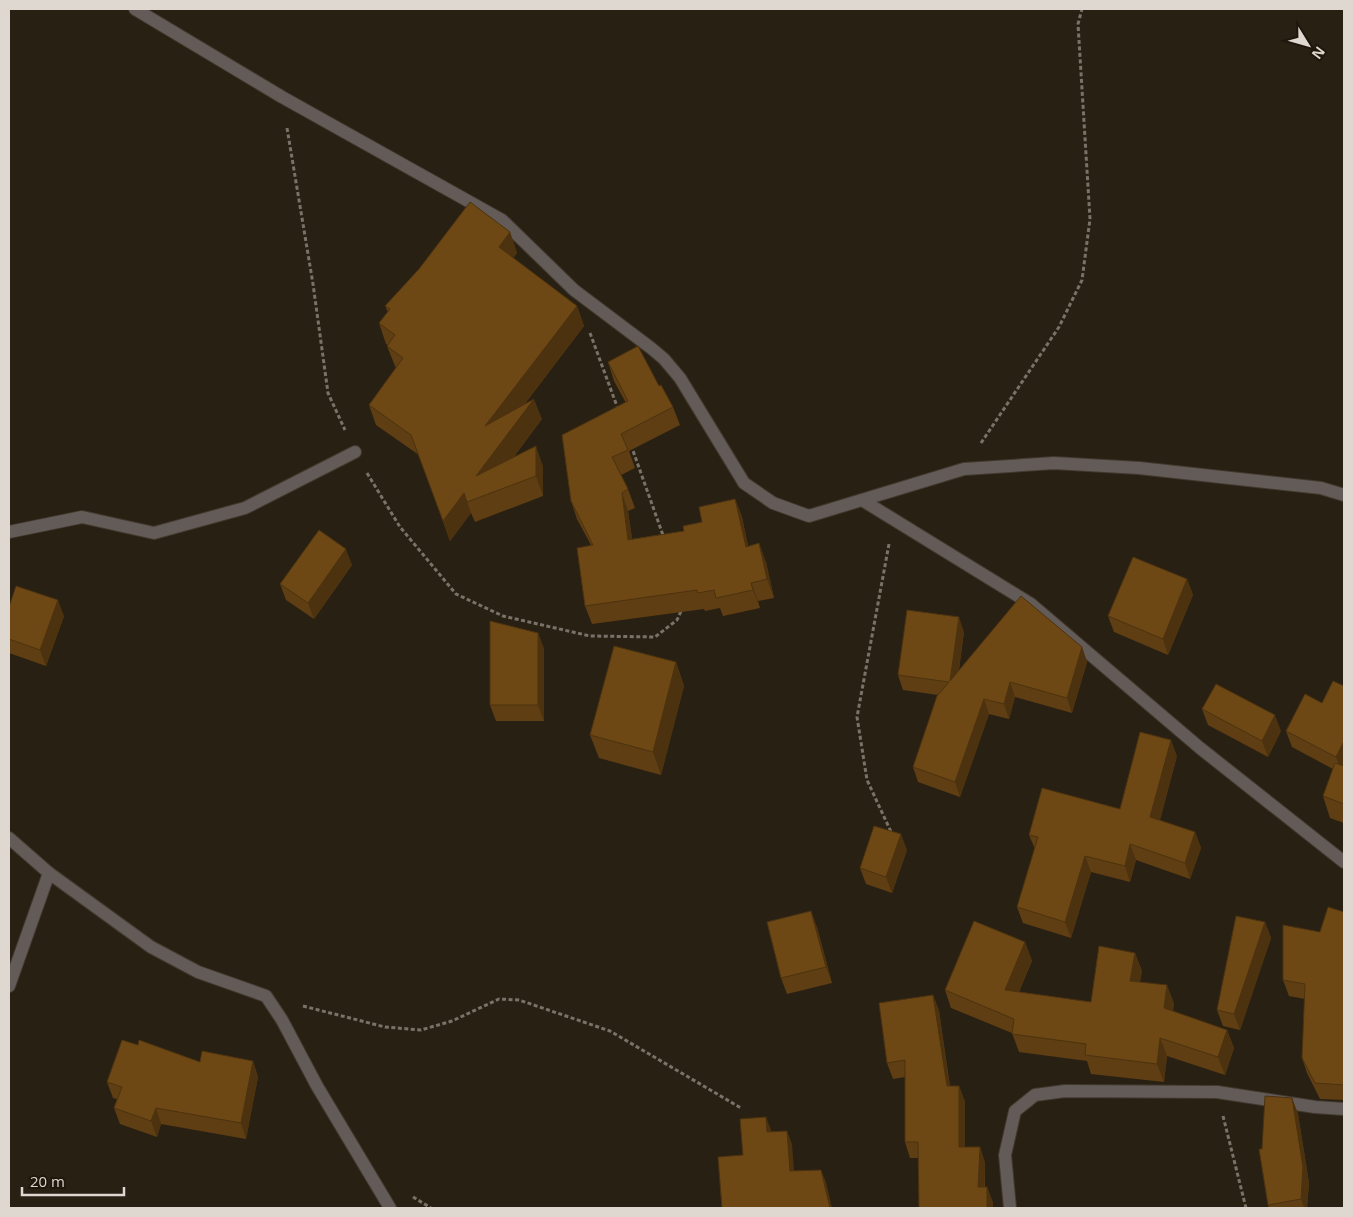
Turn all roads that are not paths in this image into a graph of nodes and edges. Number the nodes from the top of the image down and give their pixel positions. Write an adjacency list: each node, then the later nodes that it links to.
1 (135, 9): 4 (street)
2 (355, 452): 5 (street)
3 (1344, 495): 4 (street)
4 (862, 500): 7 (street)
5 (9, 532)
6 (9, 838): 8 (street)
7 (1344, 862)
8 (49, 873): 9 (street); 11 (street)
9 (9, 986)
10 (1344, 1109): 12 (street)
11 (390, 1208)
12 (1010, 1208)

